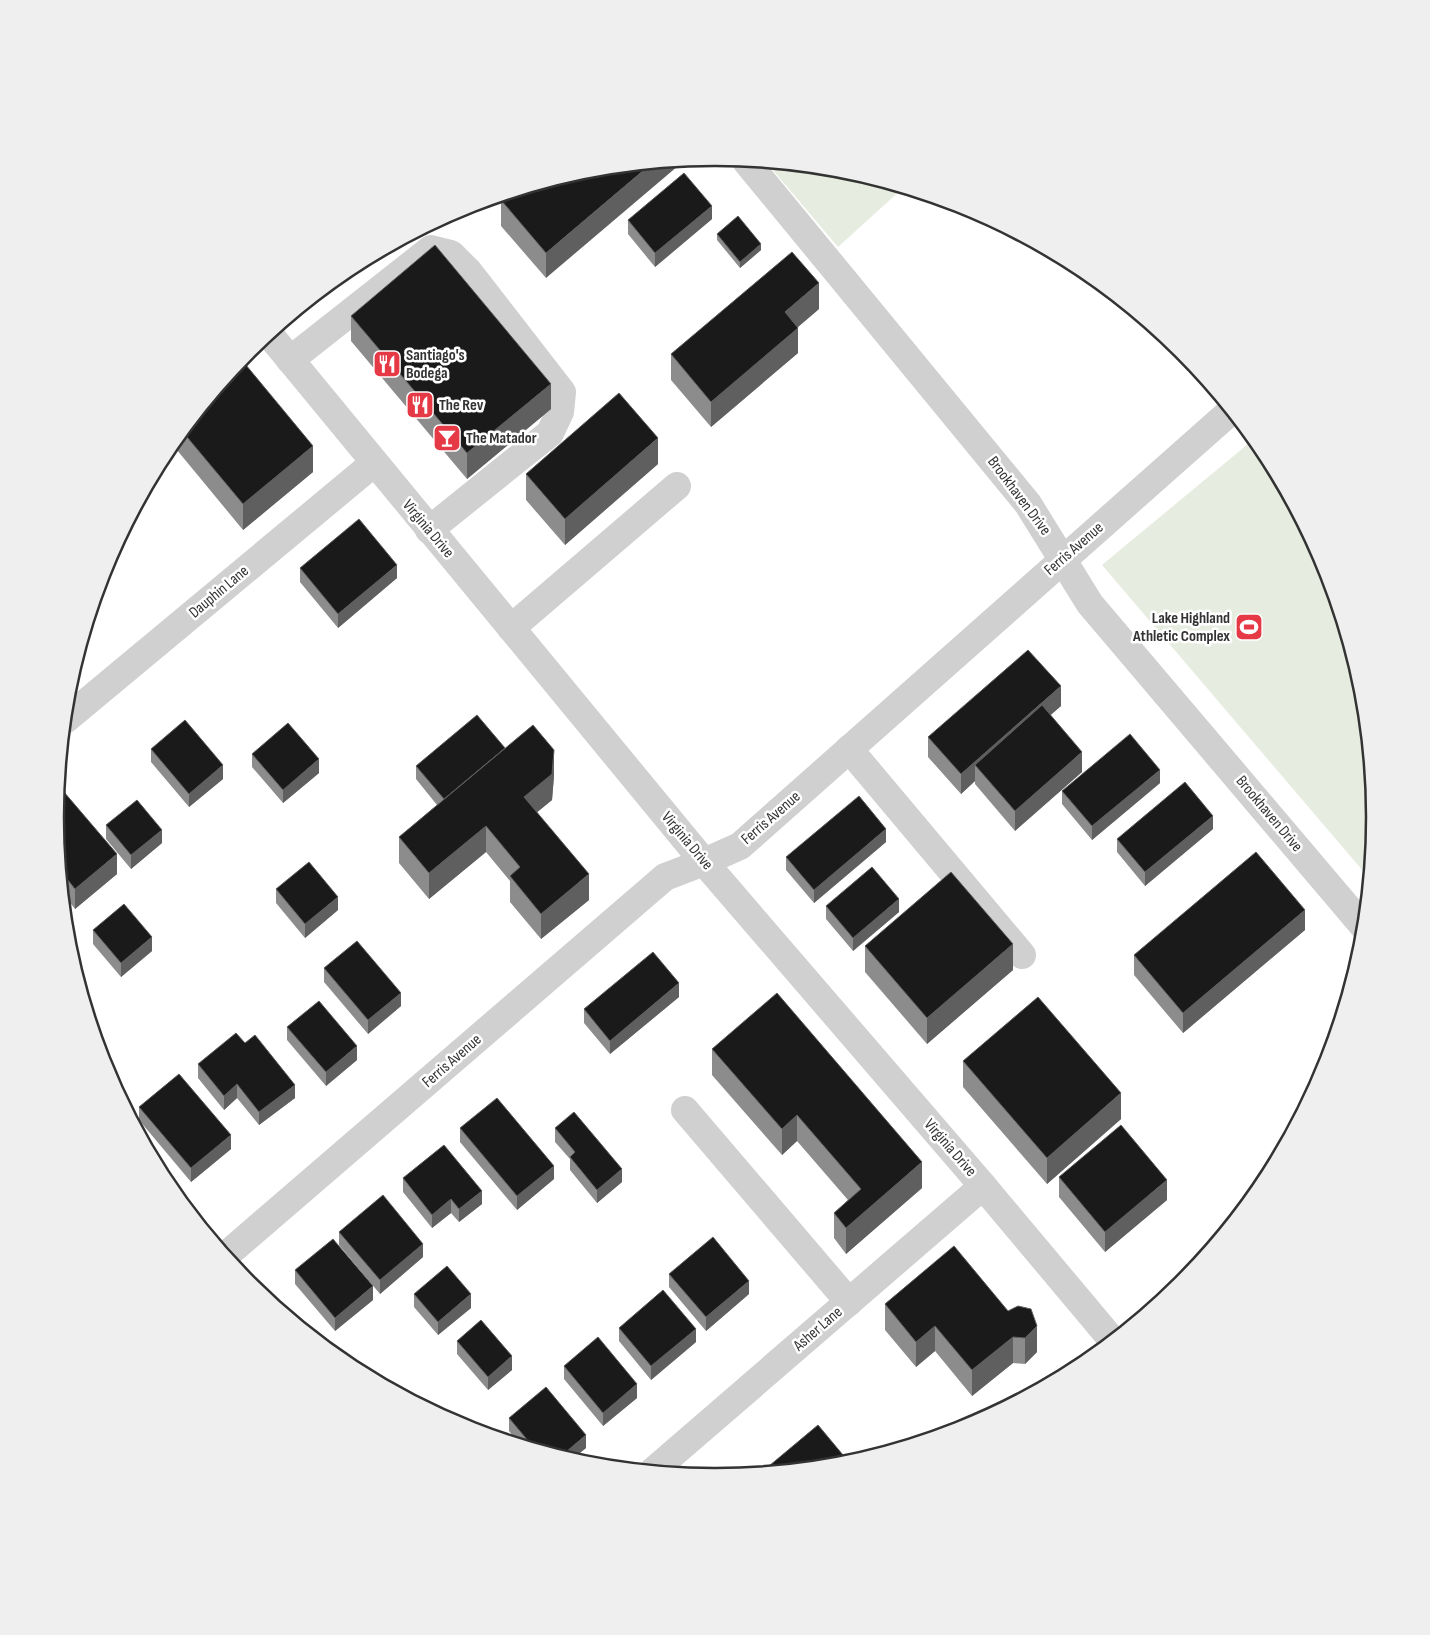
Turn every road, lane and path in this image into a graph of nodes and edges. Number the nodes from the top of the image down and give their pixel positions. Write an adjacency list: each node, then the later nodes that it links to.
1 (752, 168): 8 (street, Brookhaven Drive)
2 (273, 339): 3 (street, Virginia Drive)
3 (290, 360): 5 (street, Virginia Drive); 7 (street)
4 (1227, 415): 8 (street, Ferris Avenue)
5 (374, 463): 7 (street, Virginia Drive); 10 (street, Dauphin Lane)
6 (677, 486): 9 (street)
7 (429, 530): 9 (street, Virginia Drive)
8 (1063, 558): 11 (street, Ferris Avenue); 13 (street, Brookhaven Drive)
9 (511, 628): 12 (street, Virginia Drive)
10 (72, 714)
11 (849, 749): 12 (street, Ferris Avenue); 14 (street)
12 (704, 862): 16 (street, Virginia Drive); 17 (street, Ferris Avenue)
13 (1358, 920)
14 (1022, 955)
15 (685, 1110): 18 (street)
16 (983, 1186): 18 (street, Asher Lane); 19 (street, Virginia Drive)
17 (230, 1252)
18 (849, 1302): 20 (street, Asher Lane)
19 (1109, 1336)
20 (659, 1466)

